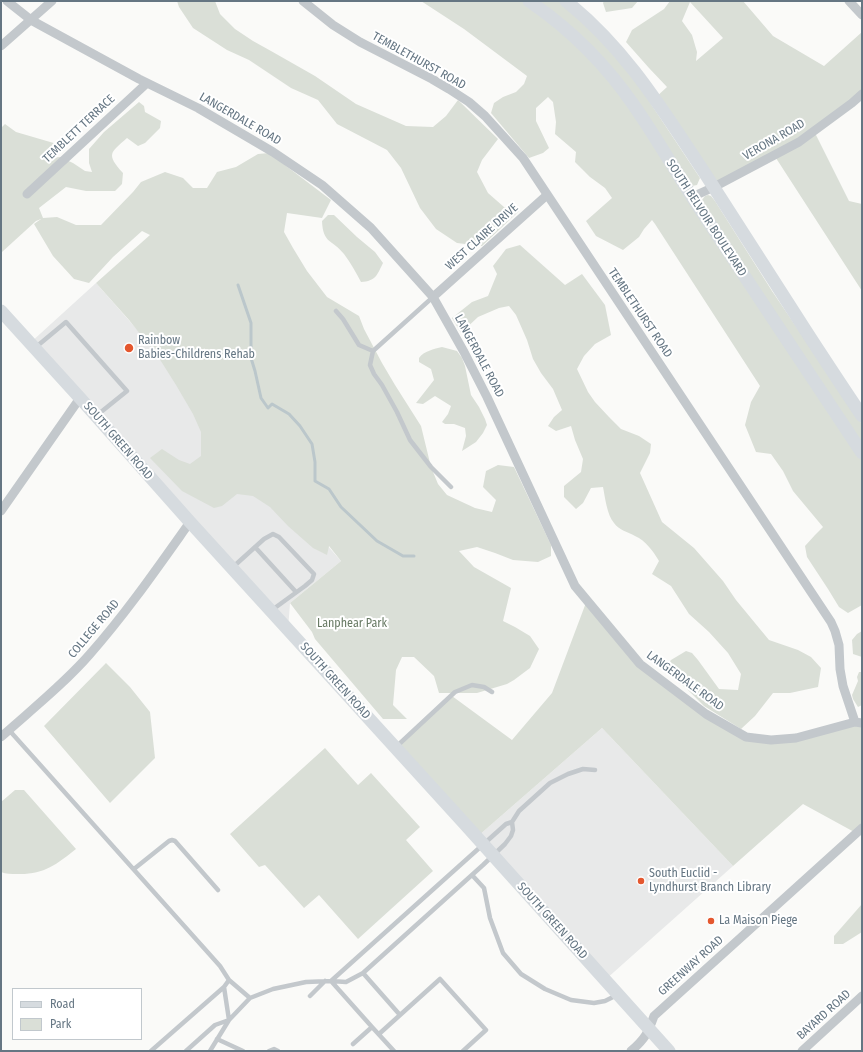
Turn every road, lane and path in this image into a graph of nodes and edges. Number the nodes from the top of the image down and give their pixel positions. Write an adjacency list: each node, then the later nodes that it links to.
1 (7, 1): 8 (street, LANGERDALE ROAD)
2 (52, 1): 8 (street)
3 (303, 1): 14 (street, TEMBLETHURST ROAD)
4 (529, 1): 15 (street, SOUTH BELVOIR BOULEVARD)
5 (566, 1): 12 (street, SOUTH BELVOIR BOULEVARD)
6 (849, 1): 7 (street)
7 (862, 15)
8 (31, 20): 9 (street); 10 (street, LANGERDALE ROAD)
9 (1, 46)
10 (147, 83): 13 (street, TEMBLETT TERRACE); 16 (street, LANGERDALE ROAD)
11 (862, 94): 12 (street, VERONA ROAD)
12 (714, 187): 15 (street, VERONA ROAD); 23 (street, SOUTH BELVOIR BOULEVARD)
13 (27, 194)
14 (547, 195): 16 (street, WEST CLAIRE DRIVE); 33 (street, TEMBLETHURST ROAD)
15 (692, 197): 24 (street, SOUTH BELVOIR BOULEVARD)
16 (433, 297): 20 (lane); 33 (street, LANGERDALE ROAD)
17 (1, 311): 19 (street, SOUTH GREEN ROAD)
18 (336, 311): 20 (lane)
19 (35, 349): 21 (street, SOUTH GREEN ROAD); 22 (lane)
20 (373, 351): 25 (lane)
21 (80, 398): 22 (street, SOUTH GREEN ROAD); 26 (street)
22 (96, 416): 27 (street, SOUTH GREEN ROAD)
23 (862, 416)
24 (862, 453)
25 (451, 487)
26 (1, 511)
27 (190, 522): 29 (street, SOUTH GREEN ROAD); 34 (street, COLLEGE ROAD)
28 (255, 547): 29 (lane); 30 (lane); 30 (lane)
29 (231, 568): 31 (street, SOUTH GREEN ROAD)
30 (296, 592): 31 (lane)
31 (271, 611): 36 (street, SOUTH GREEN ROAD)
32 (492, 692): 36 (lane)
33 (858, 723)
34 (9, 730): 35 (street, COLLEGE ROAD); 42 (lane)
35 (1, 737)
36 (395, 748): 40 (street, SOUTH GREEN ROAD)
37 (595, 770): 38 (lane)
38 (512, 822): 40 (lane); 41 (lane)
39 (862, 828): 57 (street, GREENWAY ROAD)
40 (484, 845): 41 (street, SOUTH GREEN ROAD); 48 (lane)
41 (494, 856): 43 (lane); 50 (street, SOUTH GREEN ROAD)
42 (134, 869): 44 (lane); 46 (lane)
43 (472, 875): 45 (lane); 50 (lane)
44 (218, 890)
45 (363, 973): 48 (lane); 54 (lane)
46 (228, 980): 49 (lane); 53 (lane)
47 (325, 981): 48 (lane); 51 (lane); 53 (lane)
48 (332, 981): 56 (lane)
49 (224, 987): 55 (lane); 61 (lane)
50 (618, 995): 57 (street, SOUTH GREEN ROAD)
51 (310, 996)
52 (862, 996): 71 (street, BAYARD ROAD)
53 (250, 998): 55 (lane)
54 (400, 1015): 58 (lane); 68 (lane)
55 (229, 1020): 59 (lane); 62 (lane)
56 (372, 1027): 58 (lane); 60 (lane)
57 (649, 1029): 69 (street, GREENWAY ROAD); 70 (street, SOUTH GREEN ROAD)
58 (379, 1034): 67 (lane)
59 (217, 1039): 63 (lane); 64 (lane)
60 (353, 1044)
61 (150, 1051)
62 (186, 1051)
63 (210, 1051)
64 (243, 1051)
65 (269, 1051): 66 (lane)
66 (278, 1051)
67 (394, 1051)
68 (463, 1051)
69 (631, 1051)
70 (669, 1051)
71 (802, 1051)

